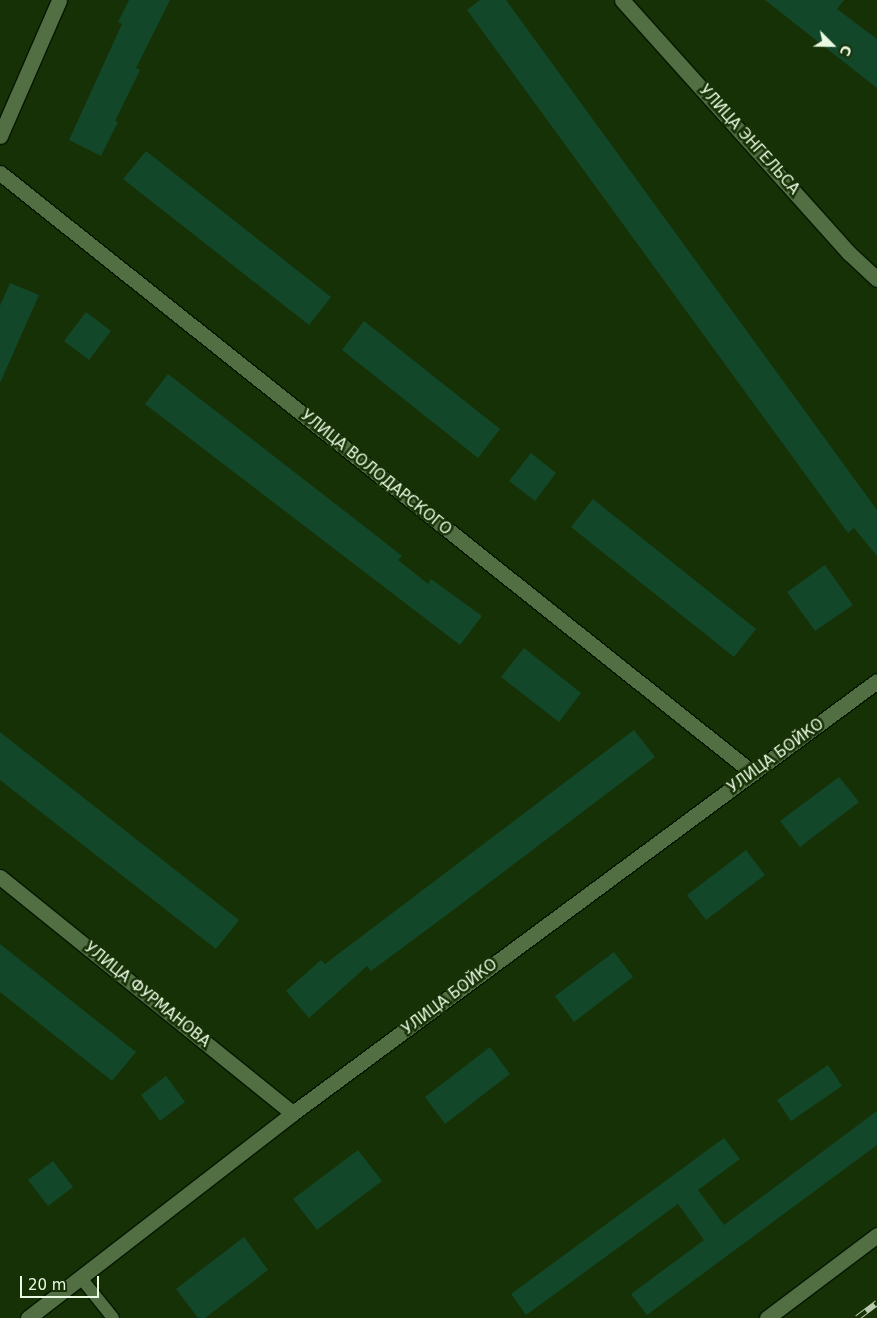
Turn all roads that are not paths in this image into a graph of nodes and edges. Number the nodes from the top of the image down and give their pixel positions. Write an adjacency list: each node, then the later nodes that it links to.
1 (59, 0): 3 (street)
2 (622, 0): 5 (street, УЛИЦА ЭНГЕЛЬСА)
3 (0, 136)
4 (0, 173): 7 (street, УЛИЦА ВОЛОДАРСКОГО)
5 (877, 279)
6 (877, 681): 7 (street, УЛИЦА БОЙКО)
7 (753, 773): 9 (street, УЛИЦА БОЙКО)
8 (0, 877): 9 (street, УЛИЦА ФУРМАНОВА)
9 (293, 1113): 11 (street, УЛИЦА БОЙКО)
10 (877, 1235): 14 (street)
11 (81, 1278): 12 (street, УЛИЦА БОЙКО); 13 (lane)
12 (28, 1318)
13 (113, 1318)
14 (767, 1318)

